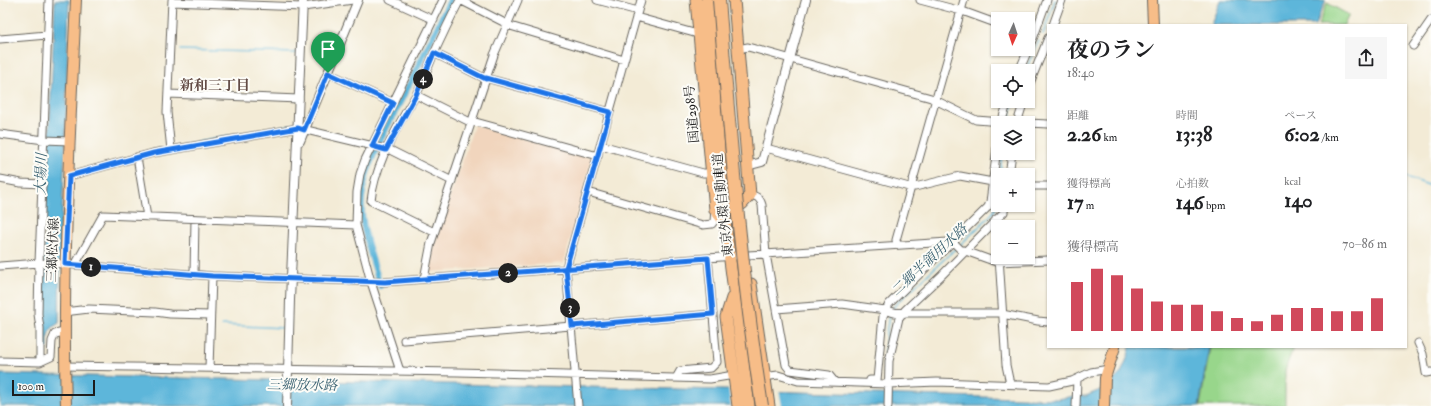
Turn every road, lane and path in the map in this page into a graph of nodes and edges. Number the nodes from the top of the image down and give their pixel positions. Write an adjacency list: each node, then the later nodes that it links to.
1 (49, 0): 34 (street)
2 (76, 0): 60 (main road, 三郷松伏線)
3 (390, 0): 26 (street)
4 (444, 0): 26 (street)
5 (460, 0): 31 (street); 41 (street)
6 (518, 0): 31 (street)
7 (597, 0): 25 (street)
8 (641, 0): 25 (street)
9 (696, 0): 33 (highway, 国道298号)
10 (707, 0): 87 (highway, 国道298号)
11 (711, 0): 146 (highway, 東京外環自動車道)
12 (719, 0): 147 (highway, 東京外環自動車道, bridge)
13 (724, 0): 81 (highway)
14 (734, 0): 40 (highway)
15 (806, 0): 42 (street)
16 (920, 0): 24 (street)
17 (964, 0): 24 (street)
18 (1047, 0): 32 (street)
19 (1062, 0): 29 (street)
20 (1152, 0): 30 (main road)
21 (172, 1): 23 (street); 47 (street)
22 (357, 1): 23 (street); 45 (street)
23 (303, 4): 49 (street)
24 (961, 11): 28 (street); 50 (street)
25 (637, 14): 33 (street); 43 (street)
26 (434, 20): 51 (street)
27 (1431, 20): 39 (street)
28 (991, 22)
29 (1053, 24)
30 (1153, 24)
31 (507, 25): 43 (street); 46 (street)
32 (1035, 29)
33 (699, 32): 69 (highway, 国道298号)
34 (48, 35): 36 (street); 59 (street)
35 (1035, 37): 37 (street)
36 (0, 39)
37 (1047, 39)
38 (1047, 41): 44 (street)
39 (1413, 46)
40 (738, 49): 42 (street); 68 (highway)
41 (434, 53): 46 (street); 48 (street)
42 (790, 59): 50 (street); 63 (street)
43 (624, 60): 52 (street)
44 (1035, 71)
45 (328, 73): 51 (street); 57 (street)
46 (486, 78): 52 (street); 54 (street)
47 (168, 94): 49 (street); 64 (street)
48 (416, 95): 54 (street); 65 (street)
49 (299, 98): 57 (street)
50 (936, 100): 53 (street); 77 (street)
51 (393, 103): 62 (street)
52 (610, 112): 61 (street)
53 (991, 121)
54 (472, 122): 66 (street); 72 (street)
55 (1035, 123): 56 (street)
56 (1047, 124)
57 (301, 129): 62 (street); 64 (street); 88 (street)
58 (0, 134): 59 (street)
59 (46, 140): 60 (street); 74 (street)
60 (68, 141): 70 (main road, 三郷松伏線)
61 (601, 145): 66 (street); 69 (street)
62 (372, 146): 65 (street); 89 (street)
63 (766, 148): 68 (street); 77 (street)
64 (171, 150): 67 (street)
65 (386, 150): 72 (street); 90 (street)
66 (598, 156): 78 (street)
67 (137, 157): 70 (street); 84 (street)
68 (747, 166): 79 (highway)
69 (711, 173): 82 (highway, 国道298号)
70 (69, 176): 102 (main road, 三郷松伏線)
71 (0, 179): 74 (street)
72 (452, 181): 90 (street)
73 (991, 182): 77 (street)
74 (43, 184): 101 (street)
75 (1035, 186): 76 (street)
76 (1047, 186)
77 (912, 187): 92 (street)
78 (588, 192): 82 (street); 105 (street)
79 (750, 195): 81 (highway); 94 (street)
80 (991, 199): 91 (street)
81 (742, 204): 95 (highway)
82 (715, 210): 87 (highway)
83 (1004, 212): 86 (street)
84 (147, 217): 85 (street); 102 (street)
85 (195, 219): 88 (street); 106 (street)
86 (996, 219): 93 (street)
87 (725, 222): 96 (highway, 国道298号)
88 (294, 223): 89 (street); 109 (street)
89 (356, 225): 110 (street)
90 (434, 232): 108 (street)
91 (952, 243): 92 (street); 93 (street); 112 (street)
92 (897, 244): 94 (street)
93 (962, 250): 98 (street); 114 (street)
94 (766, 254): 95 (street); 111 (street)
95 (748, 255): 96 (street); 135 (highway)
96 (729, 257): 97 (street); 134 (highway, 国道298号)
97 (708, 258): 105 (street); 115 (street)
98 (991, 260)
99 (1035, 260): 100 (street)
100 (1047, 260)
101 (41, 263): 102 (street); 104 (street); 125 (street)
102 (67, 264): 106 (street); 113 (main road, 三郷松伏線)
103 (999, 264): 116 (street)
104 (0, 266)
105 (566, 268): 108 (street); 119 (street)
106 (194, 275): 107 (street)
107 (212, 276): 109 (street); 117 (street)
108 (424, 279): 110 (street)
109 (292, 280): 110 (street); 131 (street)
110 (371, 282): 128 (street)
111 (776, 309): 112 (street); 137 (street)
112 (885, 310): 114 (street); 138 (street)
113 (64, 312): 117 (street); 120 (main road, 三郷松伏線)
114 (903, 313): 116 (street); 140 (street)
115 (713, 314): 119 (street); 132 (street)
116 (1002, 314): 118 (street); 139 (street)
117 (210, 315): 126 (street)
118 (1047, 322)
119 (572, 326): 121 (street); 133 (street)
120 (64, 332): 125 (street); 127 (main road, 三郷松伏線)
121 (404, 340)
122 (1418, 343): 130 (street)
123 (1115, 348): 129 (main road)
124 (0, 361): 125 (street)
125 (40, 362)
126 (209, 368): 127 (street); 131 (street)
127 (65, 369): 141 (main road, 三郷松伏線)
128 (400, 371): 131 (street); 133 (street)
129 (1106, 371): 136 (street); 152 (main road)
130 (1431, 372)
131 (289, 373): 142 (street)
132 (676, 378): 133 (street); 134 (street)
133 (576, 379): 143 (street)
134 (738, 379): 144 (highway, 国道298号); 145 (highway, 国道298号)
135 (768, 379): 137 (street); 148 (highway); 149 (highway)
136 (1077, 379): 139 (street); 151 (street)
137 (834, 381): 138 (street)
138 (846, 382): 140 (street)
139 (1010, 384): 140 (street)
140 (889, 386): 150 (street)
141 (66, 406)
142 (287, 406)
143 (578, 406)
144 (738, 406)
145 (749, 406)
146 (755, 406)
147 (762, 406)
148 (769, 406)
149 (775, 406)
150 (888, 406)
151 (1076, 406)
152 (1104, 406)

